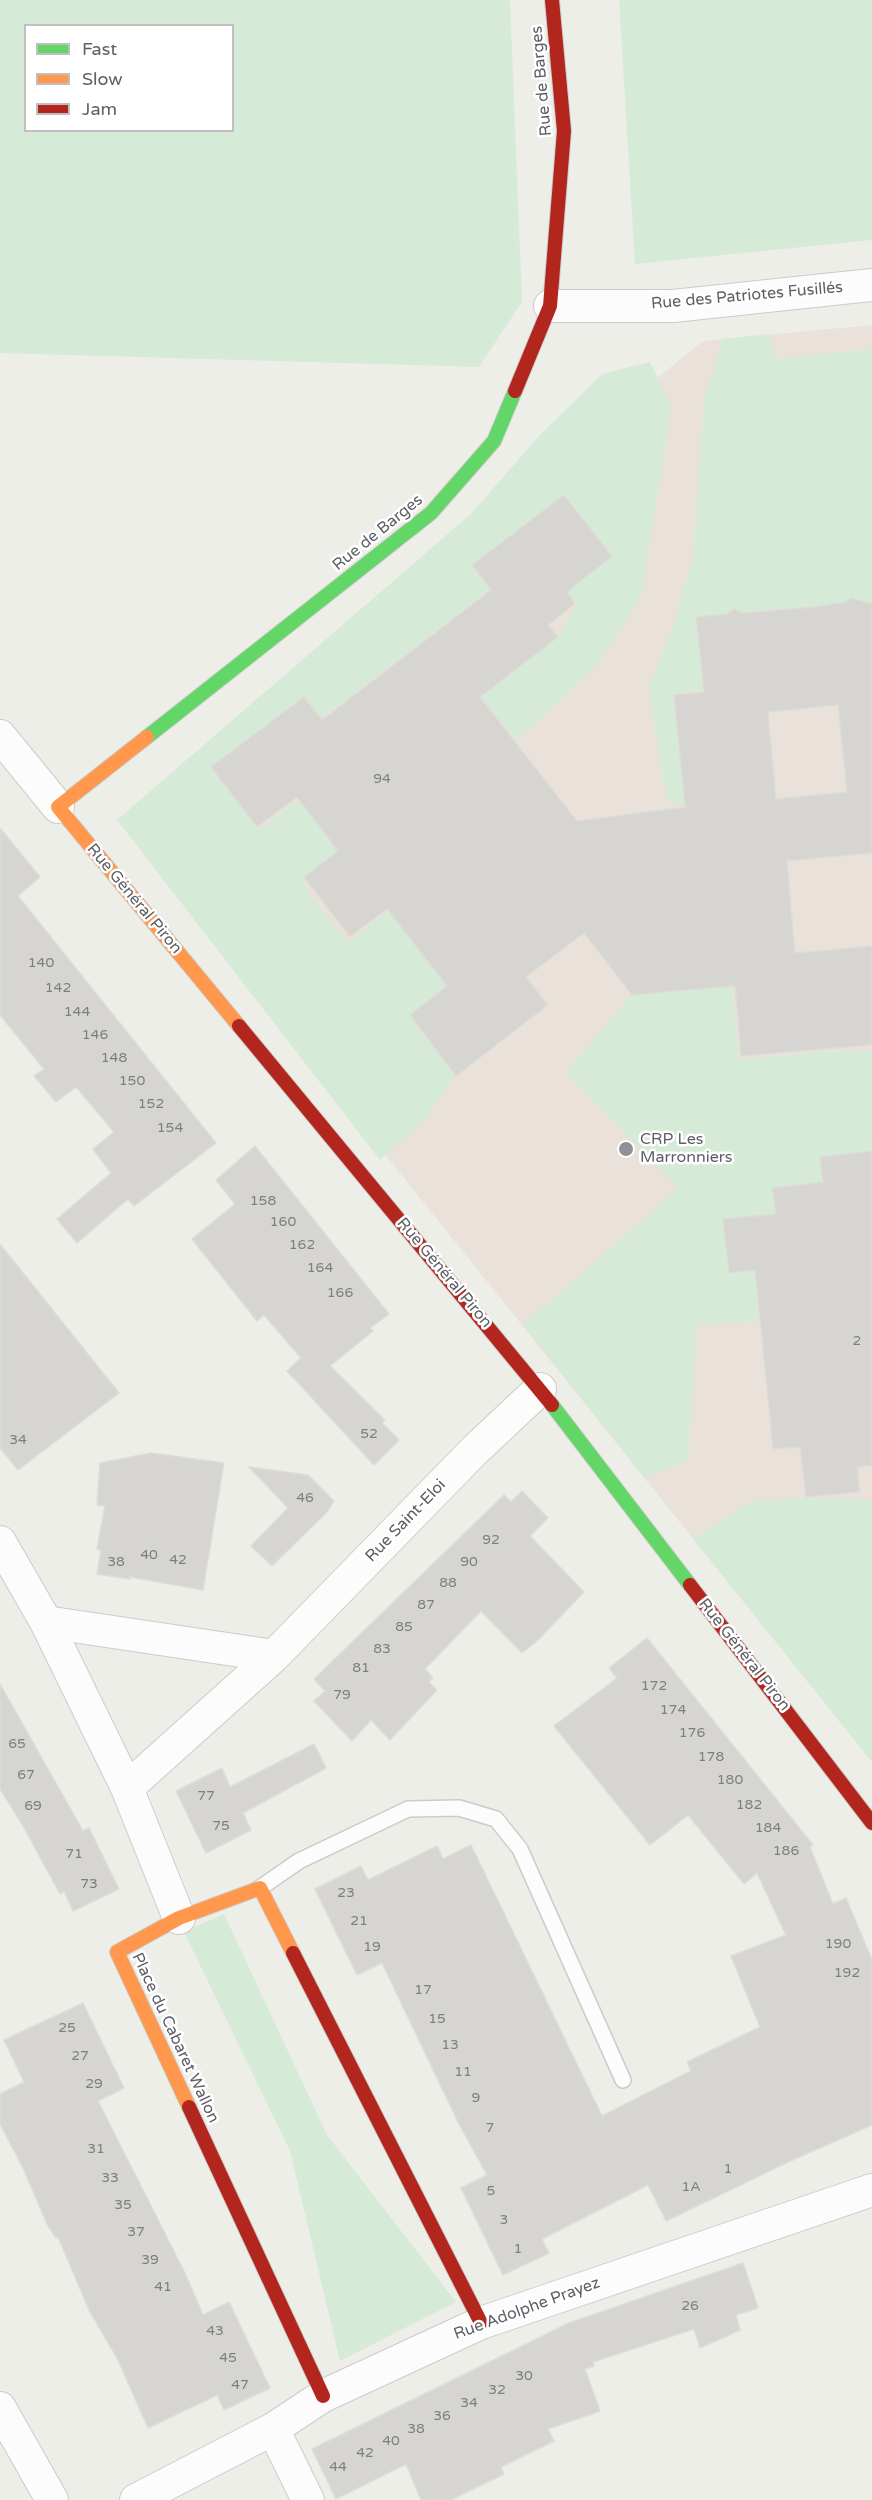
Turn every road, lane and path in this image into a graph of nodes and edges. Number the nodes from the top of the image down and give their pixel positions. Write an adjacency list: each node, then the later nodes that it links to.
1 (552, 0): 3 (street, Rue de Barges)
2 (872, 285): 3 (street, Rue des Patriotes Fusillés)
3 (550, 306): 5 (street, Rue de Barges)
4 (0, 736): 5 (street, Rue Général Piron)
5 (58, 807): 6 (street, Rue Général Piron)
6 (540, 1389): 9 (street, Rue Saint-Eloi); 11 (street, Rue Général Piron)
7 (0, 1542): 8 (street)
8 (46, 1622): 9 (street); 10 (street)
9 (274, 1656): 10 (street, Rue Saint-Eloi)
10 (128, 1788): 13 (street)
11 (872, 1823)
12 (260, 1888): 13 (street, Place du Cabaret Wallon); 14 (lane); 16 (street)
13 (178, 1918): 17 (street, Place du Cabaret Wallon)
14 (623, 2080)
15 (872, 2190): 16 (street, Rue Adolphe Prayez)
16 (481, 2323): 17 (street, Rue Adolphe Prayez)
17 (323, 2396): 19 (street, Rue Adolphe Prayez)
18 (0, 2408): 20 (street)
19 (273, 2429): 21 (street, Rue Adolphe Prayez); 22 (street)
20 (52, 2500)
21 (136, 2500)
22 (308, 2500)

